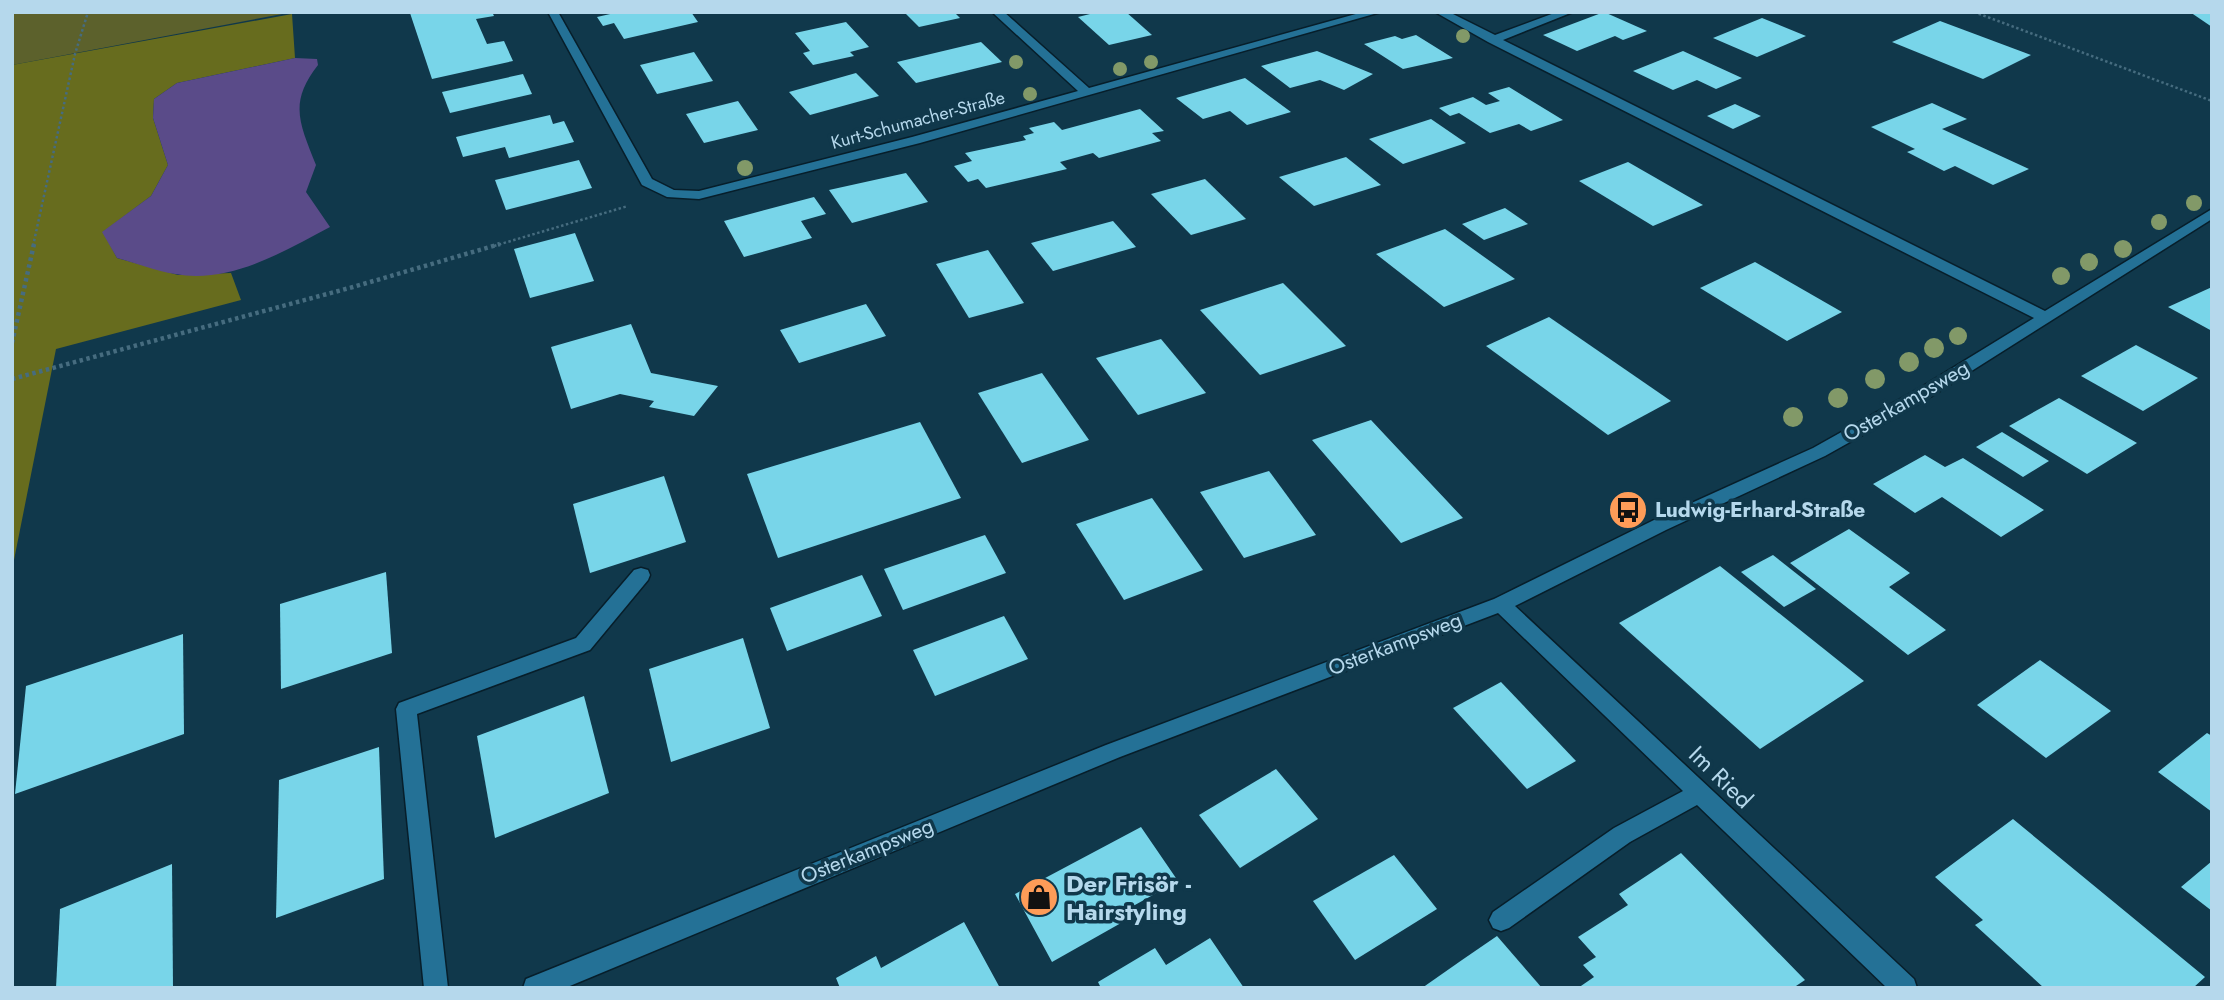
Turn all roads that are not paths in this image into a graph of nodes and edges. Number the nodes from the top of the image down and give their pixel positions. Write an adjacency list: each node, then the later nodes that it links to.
1 (997, 12): 8 (street)
2 (1376, 12): 8 (street, Kurt-Schumacher-Straße)
3 (1440, 12): 7 (street)
4 (1568, 12): 7 (street)
5 (568, 13): 6 (street)
6 (555, 17): 8 (street, Kurt-Schumacher-Straße)
7 (1492, 40): 10 (street)
8 (1086, 92)
9 (2212, 213): 10 (street, Osterkampsweg)
10 (2045, 317): 12 (street, Osterkampsweg)
11 (641, 575): 15 (street)
12 (1501, 604): 13 (street, Im Ried); 16 (street, Osterkampsweg)
13 (1699, 793): 14 (street); 17 (street, Im Ried)
14 (1501, 920)
15 (436, 988)
16 (535, 988)
17 (1905, 988)

